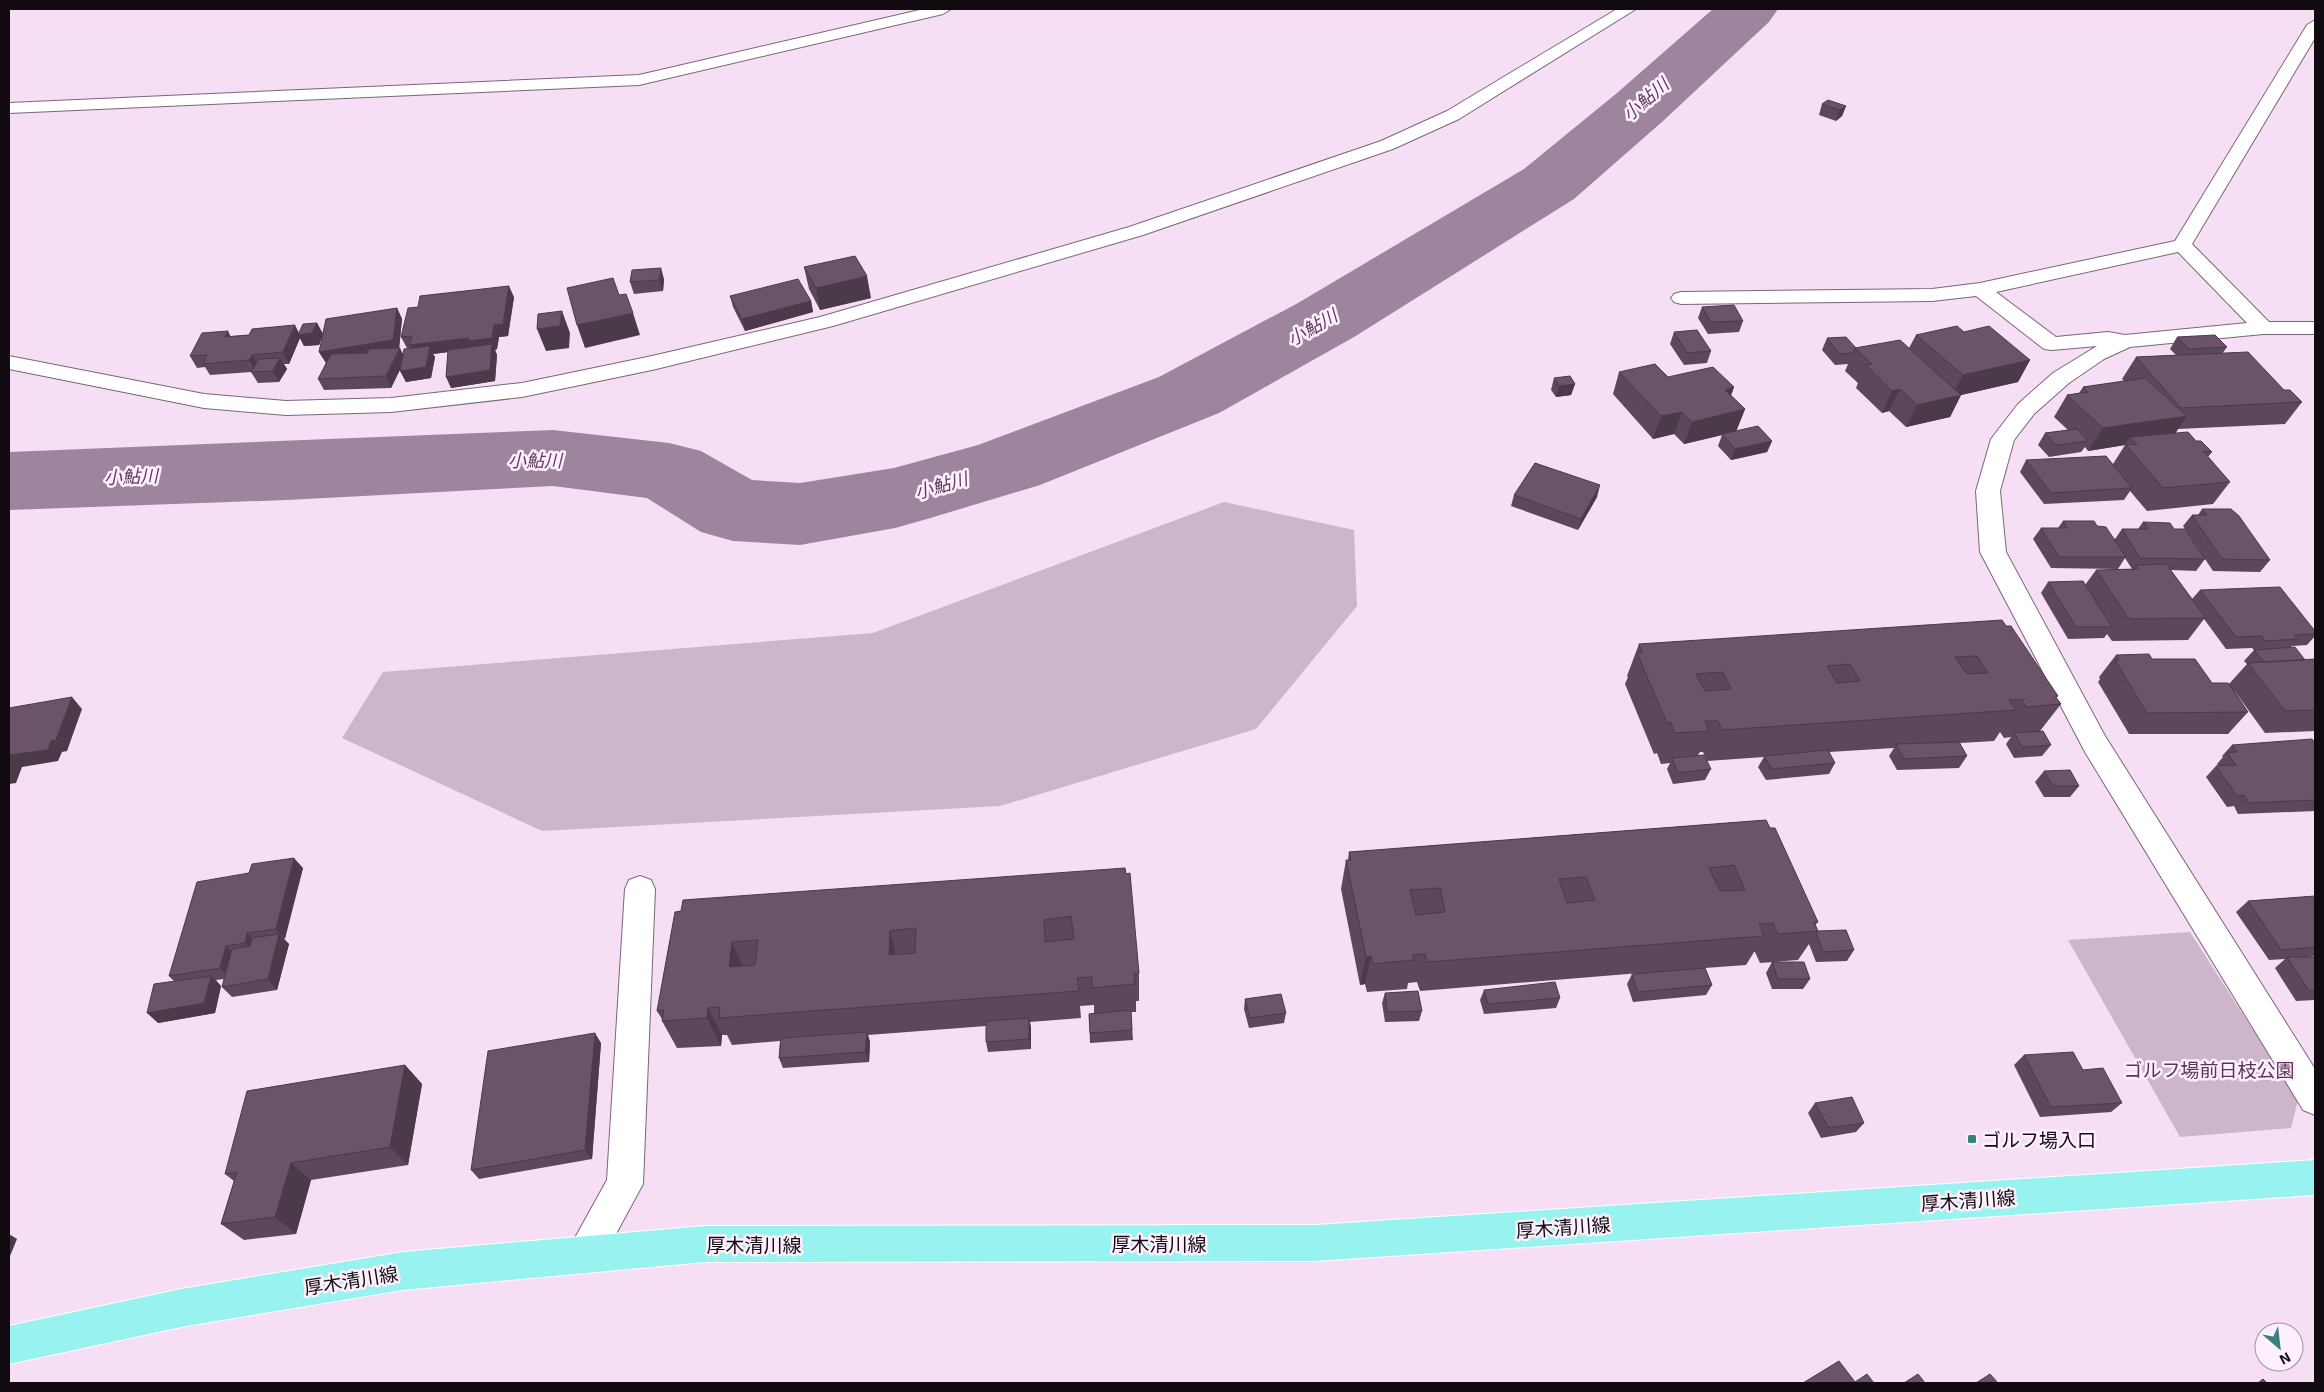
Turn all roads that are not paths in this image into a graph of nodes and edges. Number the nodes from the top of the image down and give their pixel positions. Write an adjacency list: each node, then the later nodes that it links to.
1 (870, 9): 4 (street)
2 (943, 9): 4 (street)
3 (1628, 9): 13 (street)
4 (886, 23): 6 (street)
5 (2315, 25): 7 (street)
6 (9, 108)
7 (2182, 245): 8 (street); 10 (street)
8 (1980, 289): 9 (street); 12 (street)
9 (1681, 298)
10 (2263, 328): 11 (street); 12 (street)
11 (2315, 328)
12 (2126, 341): 15 (street)
13 (9, 363)
14 (640, 889): 17 (street)
15 (2315, 1099)
16 (2315, 1177): 17 (main road, 厚木清川線)
17 (585, 1254): 18 (main road, 厚木清川線)
18 (9, 1345)

